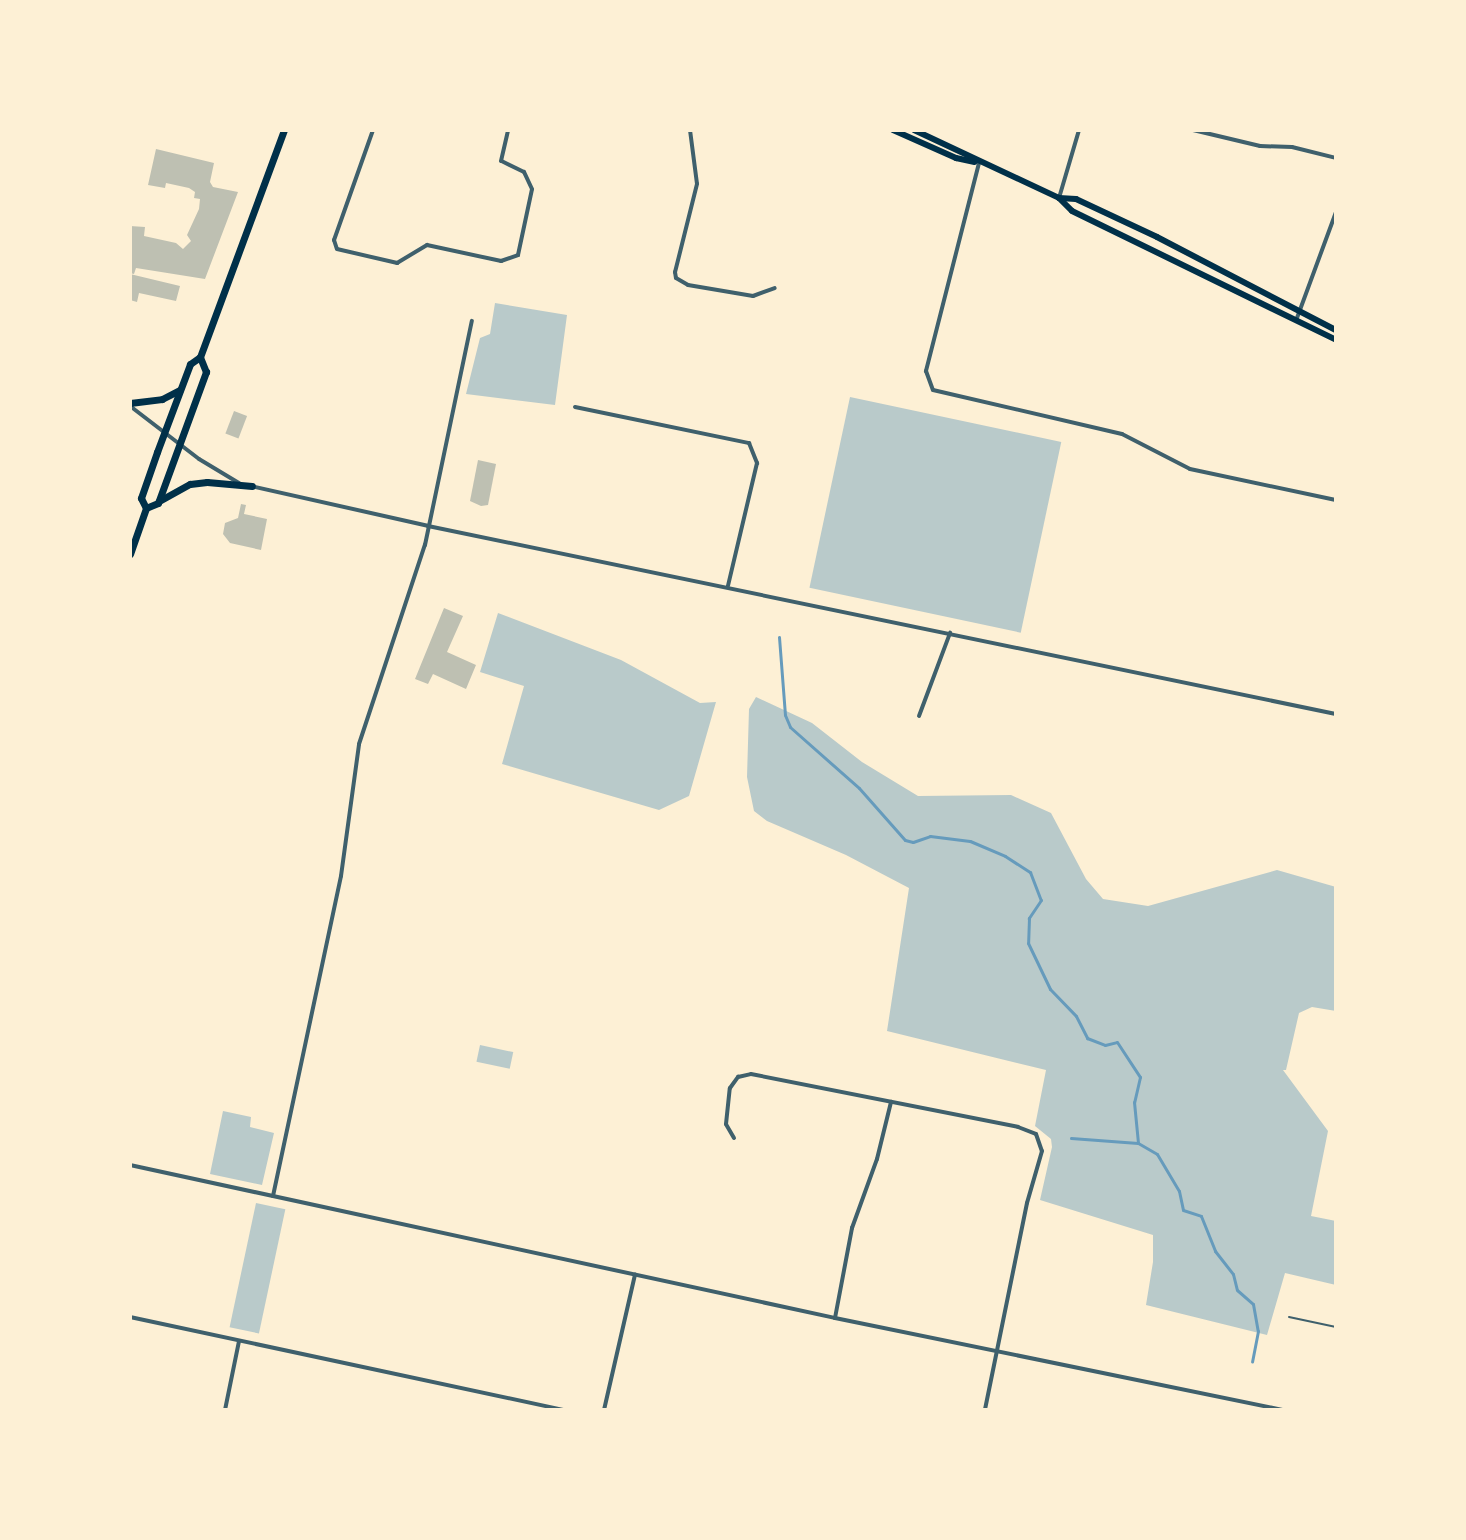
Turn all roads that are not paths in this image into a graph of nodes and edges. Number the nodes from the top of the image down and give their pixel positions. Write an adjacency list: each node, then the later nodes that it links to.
1 (284, 130): 19 (main road)
2 (373, 130): 3 (street)
3 (508, 130)
4 (690, 130): 13 (street)
5 (893, 130): 10 (main road)
6 (914, 130): 10 (main road)
7 (1079, 130): 11 (street)
8 (1193, 130): 9 (street)
9 (1336, 158)
10 (979, 163): 11 (main road); 26 (street)
11 (1059, 198): 14 (main road); 15 (main road)
12 (1336, 212): 14 (street)
13 (775, 288)
14 (1300, 310): 15 (street); 17 (main road)
15 (1297, 318): 18 (main road)
16 (472, 321): 29 (street)
17 (1336, 330)
18 (1336, 340)
19 (200, 357): 20 (main road); 24 (main road)
20 (180, 390): 21 (main road); 23 (main road)
21 (130, 404): 23 (street)
22 (575, 407): 31 (street)
23 (165, 432): 24 (street); 28 (main road)
24 (180, 444): 25 (street); 27 (main road)
25 (252, 486): 27 (main road); 29 (street)
26 (1336, 500)
27 (158, 503): 28 (main road)
28 (146, 508): 30 (main road)
29 (428, 526): 31 (street); 38 (street)
30 (130, 554)
31 (728, 586): 32 (street)
32 (950, 633): 33 (street); 34 (street)
33 (1336, 714)
34 (919, 716)
35 (891, 1102): 36 (street); 42 (street); 45 (street)
36 (734, 1138)
37 (130, 1165): 38 (street)
38 (273, 1196): 39 (street)
39 (635, 1275): 42 (street); 48 (street)
40 (130, 1317): 44 (street)
41 (1289, 1317): 43 (lane)
42 (835, 1318): 45 (street)
43 (1336, 1327)
44 (239, 1341): 46 (street); 47 (street)
45 (998, 1352): 49 (street); 50 (street)
46 (225, 1410)
47 (563, 1410)
48 (604, 1410)
49 (985, 1410)
50 (1284, 1410)

